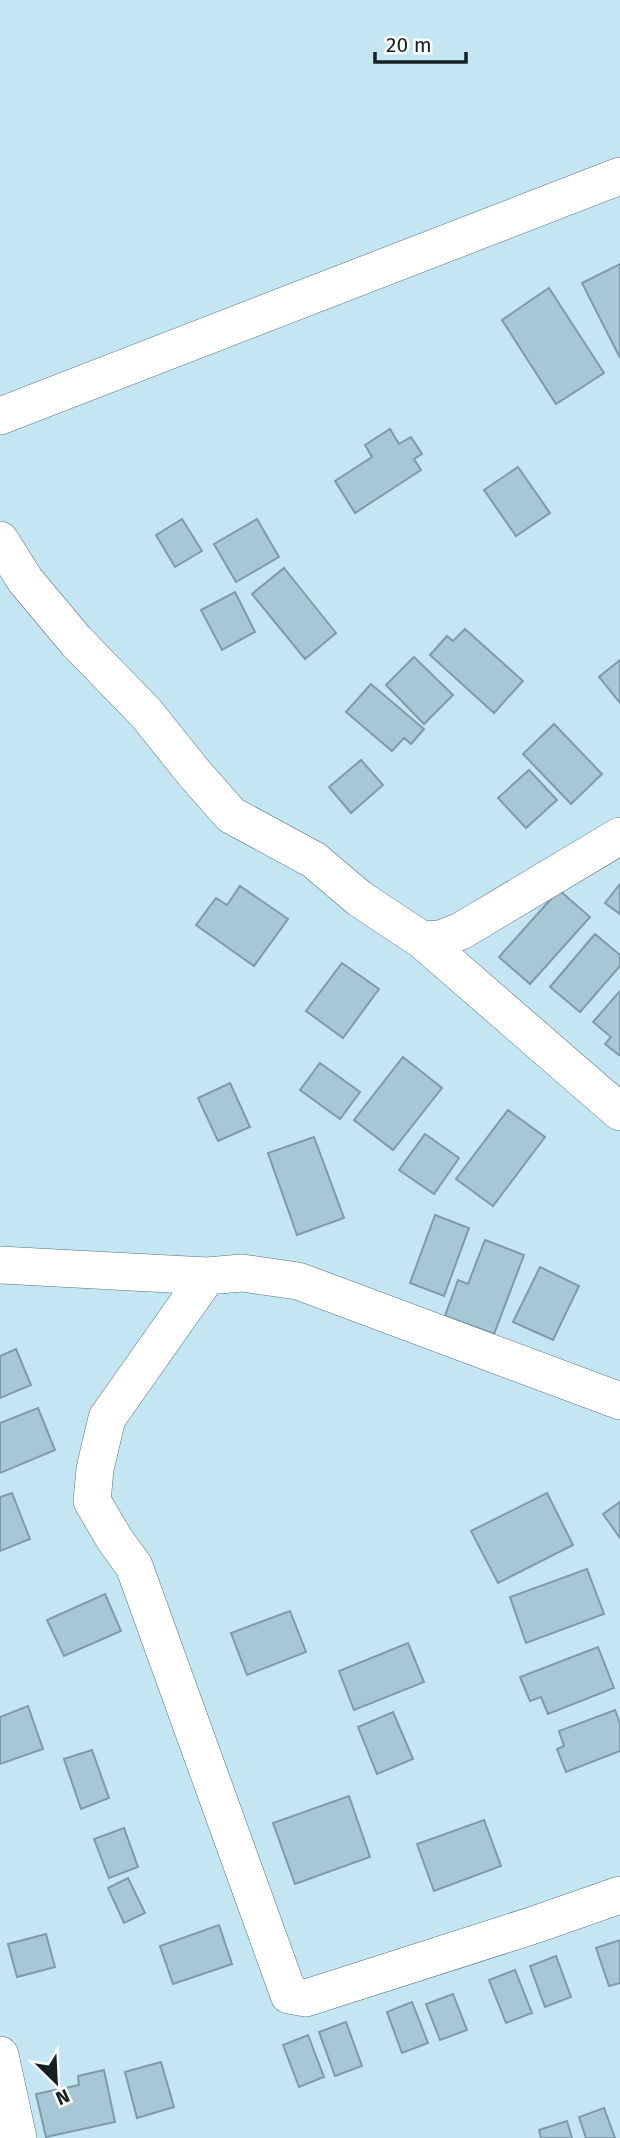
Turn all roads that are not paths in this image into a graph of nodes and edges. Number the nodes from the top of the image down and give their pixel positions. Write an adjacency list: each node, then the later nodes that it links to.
1 (620, 176): 2 (street)
2 (0, 416)
3 (0, 540): 5 (street)
4 (620, 835): 5 (street)
5 (422, 940): 6 (street)
6 (620, 1112)
7 (0, 1265): 8 (street)
8 (207, 1276): 9 (street); 10 (street)
9 (620, 1401)
10 (620, 1895)
11 (0, 2055): 14 (street)
12 (0, 2134): 13 (street)
13 (6, 2138)
14 (18, 2138)

